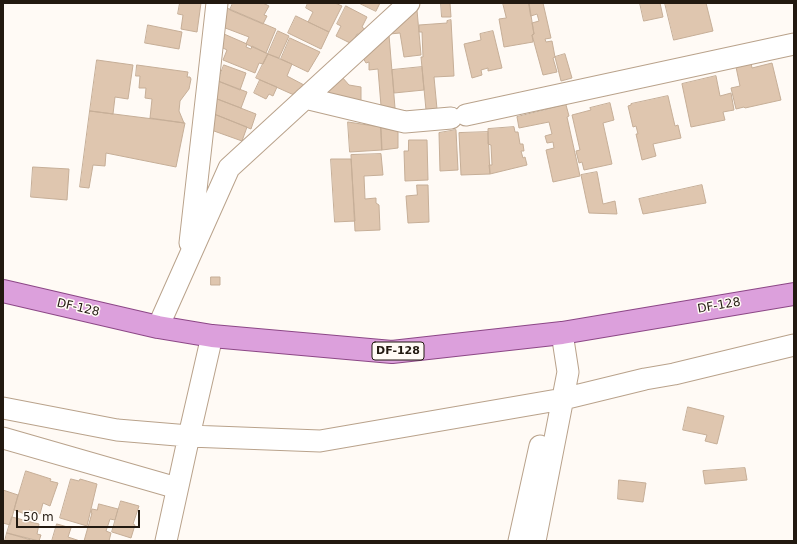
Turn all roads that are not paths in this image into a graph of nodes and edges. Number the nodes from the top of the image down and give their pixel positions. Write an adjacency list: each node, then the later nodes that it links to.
1 (217, 3): 5 (street)
2 (408, 3): 4 (street)
3 (794, 44): 4 (street)
4 (305, 98): 5 (street)
5 (188, 262): 8 (street)
6 (3, 291): 8 (main road, DF-128 / DF-128)
7 (794, 294): 9 (main road, DF-128 / DF-128)
8 (158, 327): 10 (main road, DF-128 / DF-128)
9 (562, 333): 10 (main road, DF-128 / DF-128); 12 (street)
10 (212, 336): 14 (street)
11 (794, 345): 12 (street)
12 (557, 400): 14 (street); 18 (street); 19 (street)
13 (3, 408): 14 (street)
14 (188, 436): 16 (street)
15 (3, 438): 16 (street)
16 (177, 488): 17 (street)
17 (166, 541)
18 (518, 541)
19 (535, 541)

